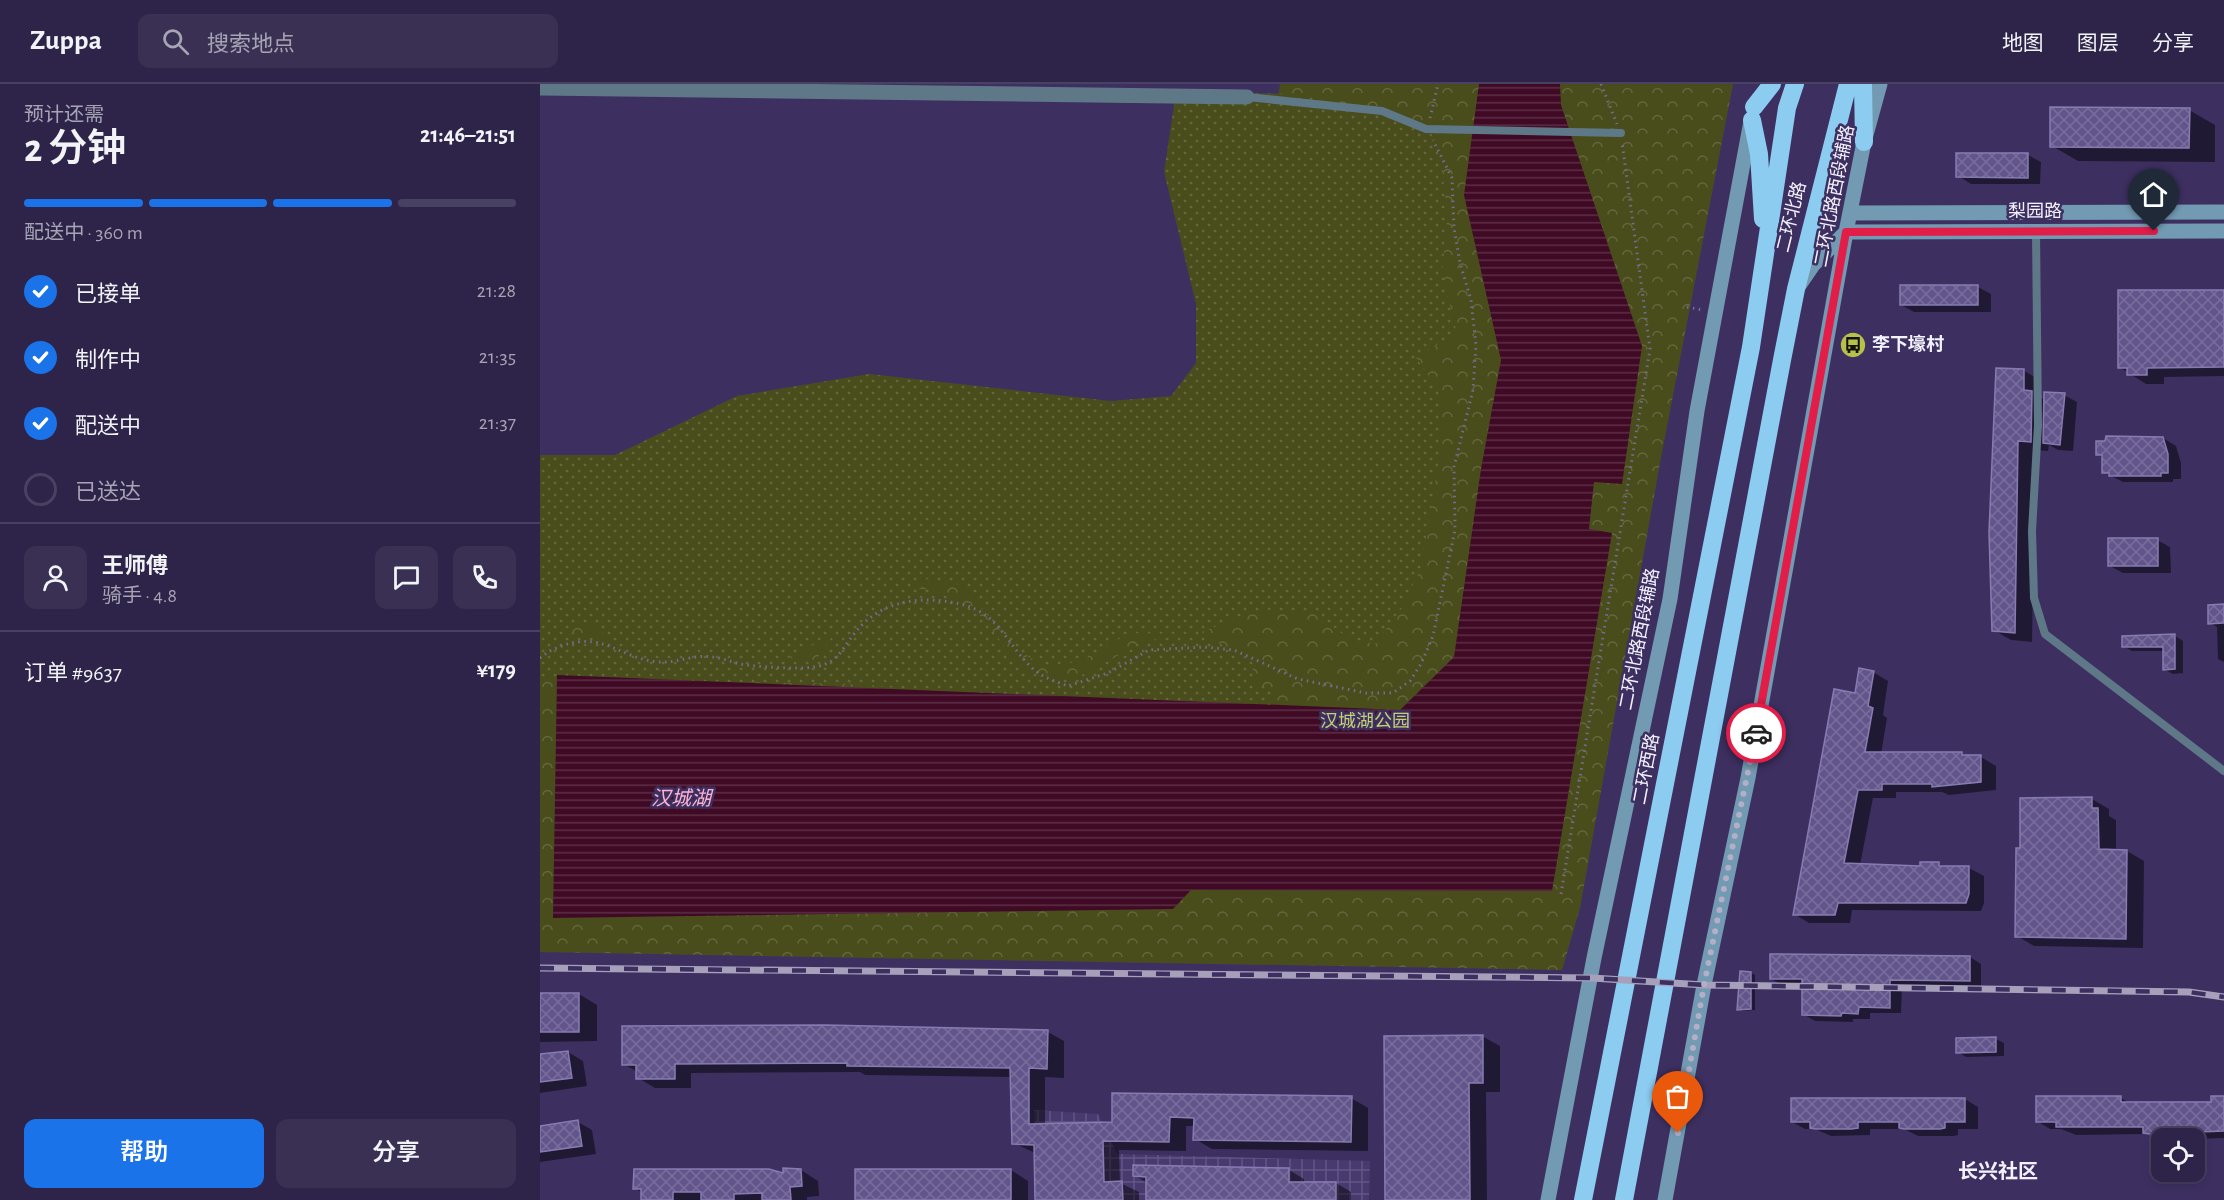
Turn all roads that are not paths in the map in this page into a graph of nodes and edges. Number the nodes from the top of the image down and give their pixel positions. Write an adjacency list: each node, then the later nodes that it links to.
1 (1762, 84): 9 (main road, 二环北路西段辅路)
2 (1772, 84): 9 (highway)
3 (1795, 84): 17 (highway, 二环北路)
4 (1848, 84): 18 (highway, 二环北路)
5 (1863, 84): 11 (highway)
6 (1880, 84): 11 (main road, 二环北路西段辅路)
7 (540, 88): 8 (street)
8 (1247, 97): 10 (lane)
9 (1753, 114): 17 (highway); 21 (main road, 二环北路西段辅路)
10 (1621, 133)
11 (1864, 142): 13 (main road, 二环北路西段辅路)
12 (2224, 212): 13 (main road, 梨园路)
13 (1850, 213): 16 (main road, 二环北路西段辅路)
14 (2036, 231): 15 (main road, 梨园路); 16 (main road, 梨园路); 20 (lane)
15 (2224, 231)
16 (1846, 232): 18 (main road); 24 (main road, 二环北路西段辅路)
17 (1767, 250): 19 (highway, 二环北路)
18 (1797, 289): 23 (highway, 二环北路)
19 (1752, 347): 22 (highway, 二环西路)
20 (2224, 771)
21 (1548, 1200)
22 (1583, 1200)
23 (1624, 1200)
24 (1665, 1200)

